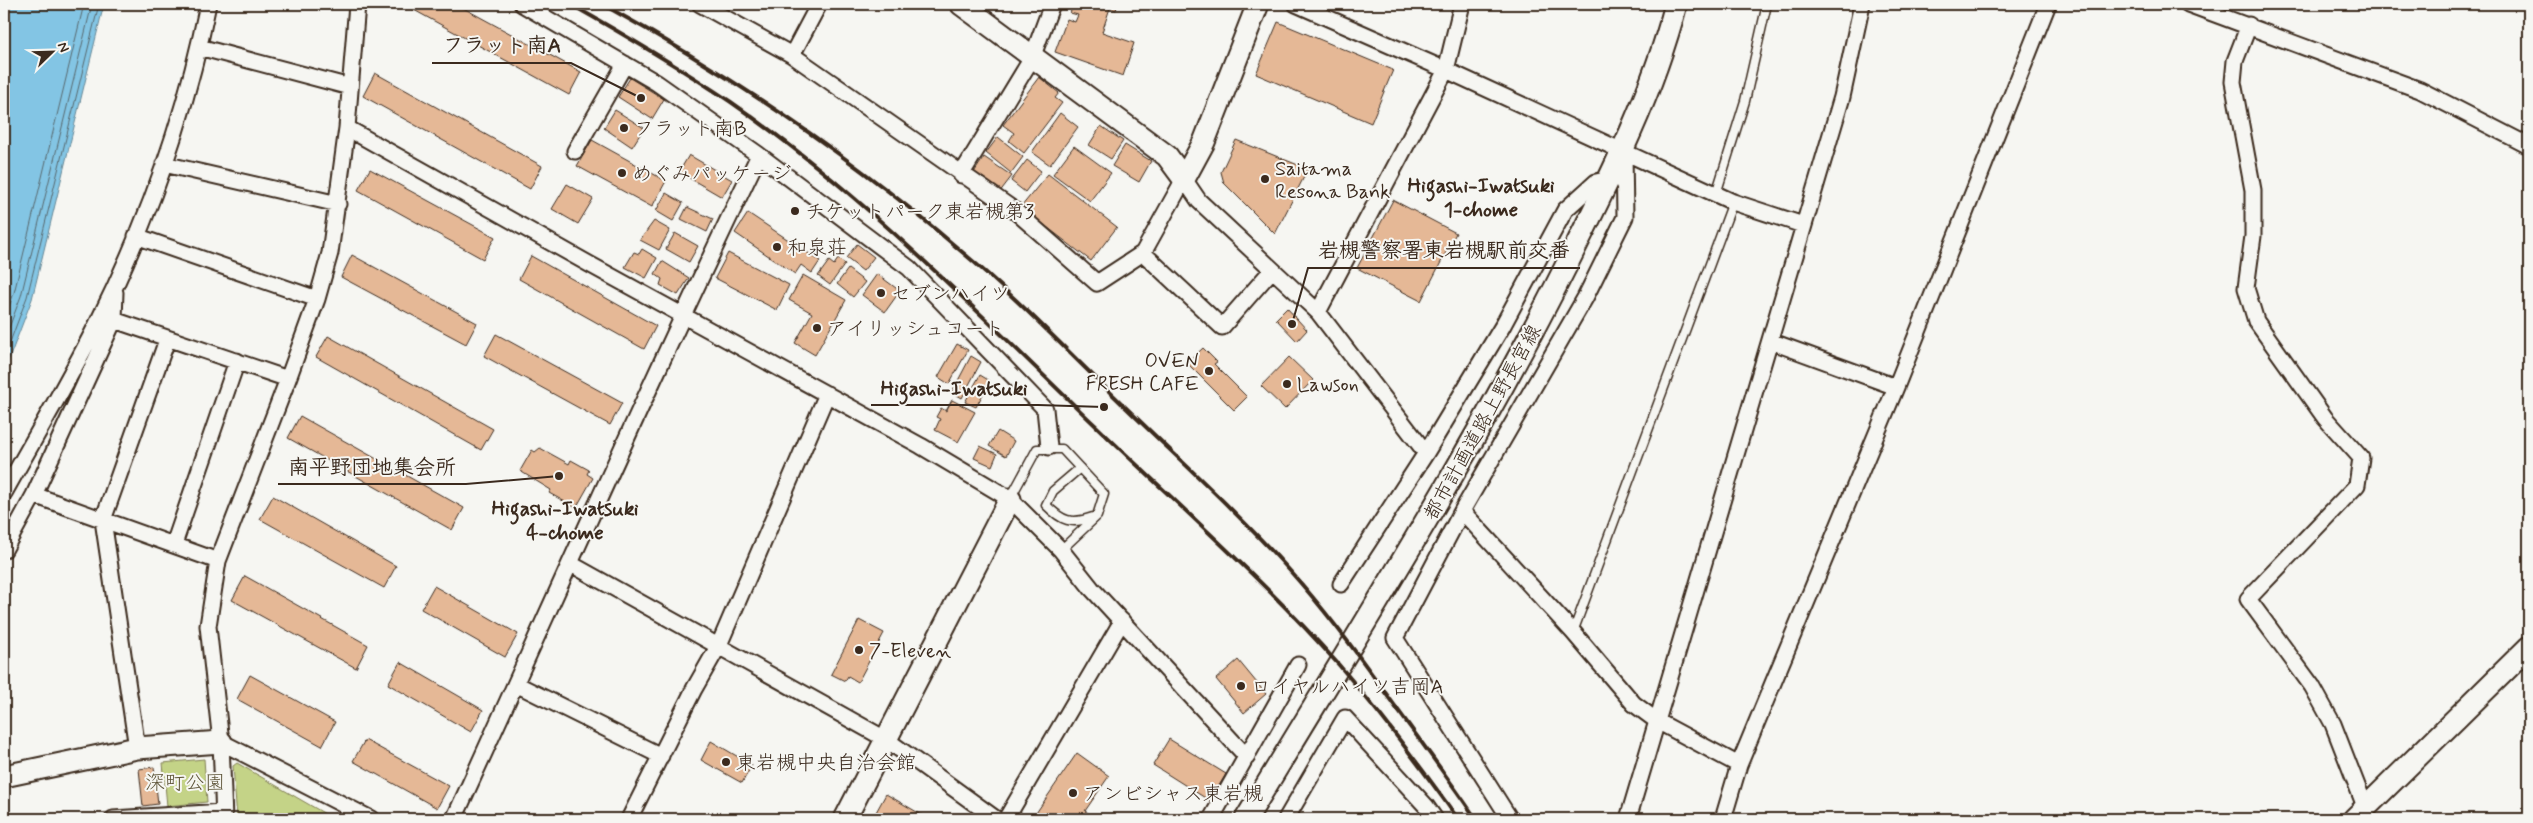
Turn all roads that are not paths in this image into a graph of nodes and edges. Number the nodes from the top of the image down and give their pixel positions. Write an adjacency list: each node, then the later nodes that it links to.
1 (208, 4): 17 (street)
2 (358, 4): 22 (street)
3 (522, 4): 20 (street)
4 (700, 4): 18 (street)
5 (819, 4): 18 (street)
6 (961, 4): 19 (street)
7 (1052, 4): 19 (street)
8 (1258, 4): 30 (street)
9 (1296, 4): 21 (street)
10 (1462, 4): 21 (street)
11 (1676, 4): 26 (street, 都市計画道路上野長宮線)
12 (1767, 4): 32 (lane)
13 (1862, 4): 35 (street)
14 (2048, 4): 48 (street)
15 (2188, 4): 16 (street)
16 (2250, 25): 24 (street); 80 (street)
17 (199, 47): 22 (street); 28 (street)
18 (792, 56): 29 (street)
19 (1032, 58): 29 (street); 30 (street)
20 (625, 64): 25 (street); 27 (street)
21 (1446, 70): 26 (street); 41 (street)
22 (350, 88): 23 (street)
23 (347, 128): 34 (street); 42 (street)
24 (2529, 146)
25 (575, 151)
26 (1624, 152): 31 (street, 都市計画道路上野長宮線); 32 (street); 56 (street)
27 (759, 155): 42 (street); 50 (street)
28 (164, 164): 34 (street); 36 (street)
29 (962, 175): 37 (street)
30 (1184, 179): 37 (street); 38 (street)
31 (1610, 179): 51 (street); 90 (street, 都市計画道路上野長宮線)
32 (1716, 194): 33 (street)
33 (1733, 202): 35 (street); 66 (lane)
34 (338, 204): 40 (street)
35 (1803, 225): 45 (street)
36 (136, 236): 39 (street); 40 (street)
37 (1143, 253): 38 (street)
38 (1272, 270): 41 (street)
39 (116, 283): 43 (street); 53 (street)
40 (317, 299): 47 (street)
41 (1318, 312): 51 (street)
42 (682, 315): 49 (street); 63 (street)
43 (114, 320): 44 (street); 54 (street)
44 (167, 340): 46 (street); 58 (street)
45 (1770, 341): 48 (street); 71 (street)
46 (237, 361): 47 (street); 59 (street)
47 (288, 379): 62 (street)
48 (1896, 387): 77 (street)
49 (827, 394): 55 (street); 67 (street)
50 (1049, 447): 52 (lane); 55 (lane)
51 (1426, 453): 64 (street)
52 (1080, 468): 57 (lane); 57 (lane)
53 (4, 493)
54 (34, 496): 58 (street); 60 (street)
55 (1010, 499): 61 (street); 72 (street)
56 (1462, 511): 66 (street); 93 (street)
57 (1097, 516): 61 (lane)
58 (102, 520): 59 (street); 74 (street)
59 (174, 544): 62 (street)
60 (4, 550)
61 (1061, 550): 65 (street)
62 (218, 561): 73 (street)
63 (571, 564): 67 (street); 70 (street)
64 (1341, 584)
65 (1122, 621): 76 (street); 88 (street)
66 (1573, 632): 71 (street)
67 (719, 645): 72 (street); 75 (street)
68 (2529, 647): 80 (street)
69 (1298, 665): 76 (street)
70 (516, 684): 75 (street); 84 (street)
71 (1657, 721): 77 (street); 94 (street)
72 (887, 740): 86 (street); 87 (street)
73 (221, 742): 74 (street); 81 (street); 83 (street)
74 (137, 748): 78 (street)
75 (661, 756): 85 (street)
76 (1247, 757): 89 (street)
77 (1739, 765): 95 (street)
78 (4, 776)
79 (1423, 813): 91 (street); 92 (street)
80 (2360, 814)
81 (224, 816): 82 (street)
82 (113, 819)
83 (370, 819)
84 (454, 819)
85 (629, 819)
86 (845, 819)
87 (996, 819)
88 (1006, 819)
89 (1211, 819)
90 (1246, 819)
91 (1286, 819)
92 (1435, 819)
93 (1510, 819)
94 (1628, 819)
95 (1723, 819)

